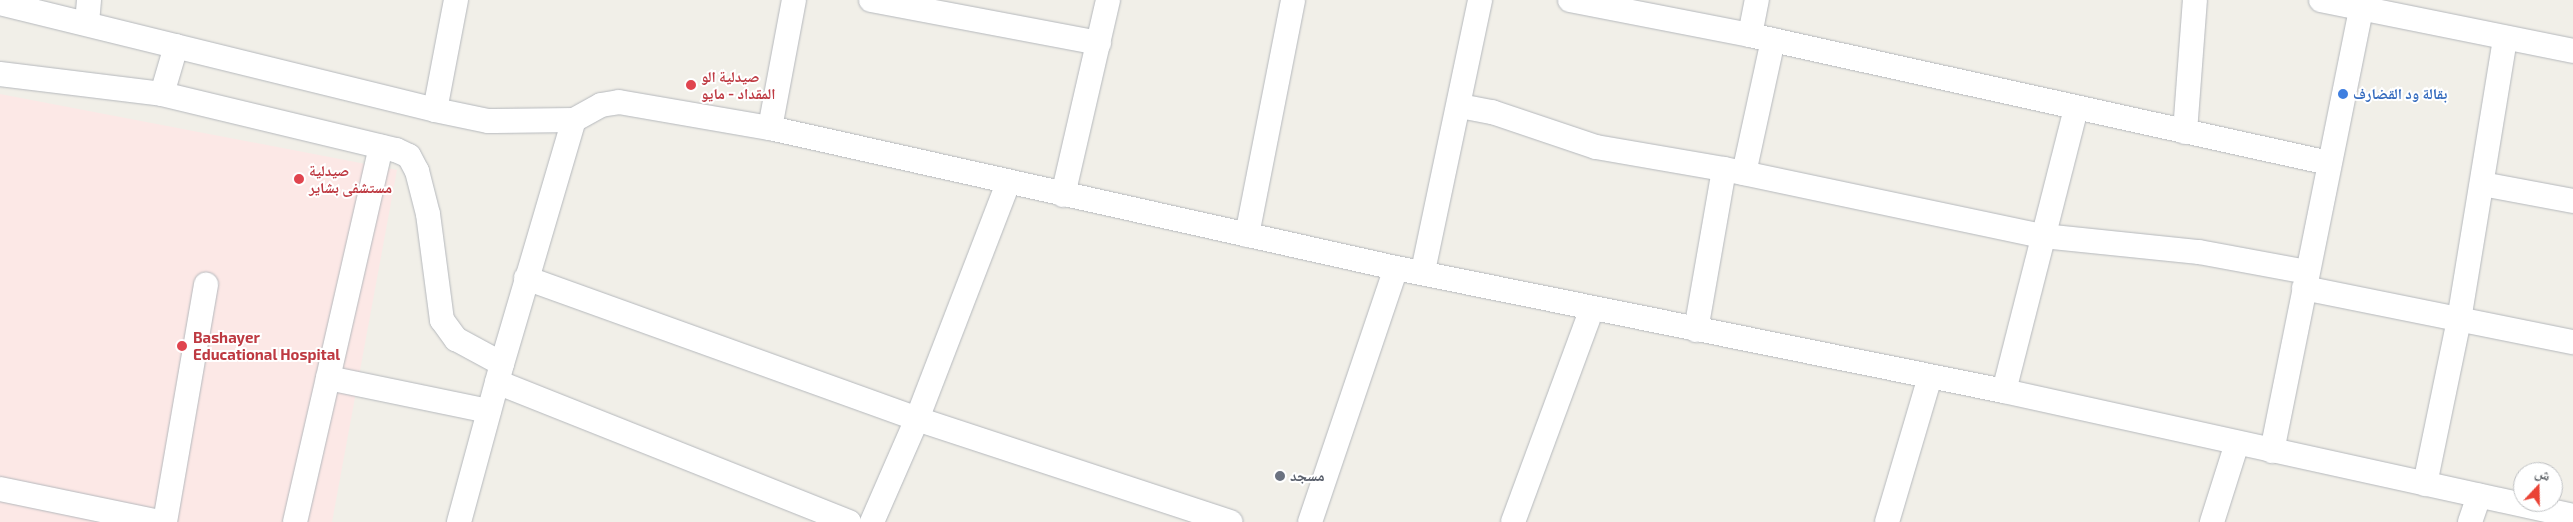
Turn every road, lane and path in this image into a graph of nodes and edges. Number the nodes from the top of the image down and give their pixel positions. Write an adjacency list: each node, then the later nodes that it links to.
1 (89, 0): 14 (street)
2 (456, 0): 24 (street)
3 (794, 0): 26 (street)
4 (871, 0): 17 (street)
5 (1108, 0): 17 (street)
6 (1293, 0): 35 (street)
7 (1480, 0): 22 (street)
8 (1570, 0): 15 (street)
9 (1757, 0): 15 (street)
10 (2195, 0): 27 (street)
11 (2321, 0): 13 (street)
12 (0, 3): 14 (street)
13 (2362, 4): 16 (street); 29 (street)
14 (87, 23): 18 (street)
15 (1762, 38): 23 (street); 30 (street)
16 (2505, 38): 19 (street); 32 (street)
17 (1098, 43): 33 (street)
18 (176, 46): 21 (street); 24 (street)
19 (2573, 51)
20 (1, 79): 21 (street)
21 (162, 94): 28 (street)
22 (1460, 106): 30 (street); 38 (street)
23 (2076, 108): 27 (street); 36 (street)
24 (436, 110): 25 (street)
25 (574, 120): 26 (street); 39 (street)
26 (770, 128): 31 (street)
27 (2185, 132): 29 (street)
28 (381, 147): 46 (street); 47 (street)
29 (2329, 164): 40 (street)
30 (1734, 171): 36 (street); 44 (street)
31 (1008, 183): 33 (street); 51 (street)
32 (2482, 184): 34 (street); 43 (street)
33 (1063, 195): 35 (street)
34 (2573, 201)
35 (1248, 235): 37 (street)
36 (2043, 236): 40 (street); 49 (street)
37 (1396, 268): 38 (street); 65 (street)
38 (1423, 271): 42 (street)
39 (526, 278): 46 (street); 51 (street)
40 (2305, 280): 43 (street); 53 (street)
41 (206, 285): 59 (street)
42 (1592, 309): 44 (street); 66 (street)
43 (2459, 320): 45 (street); 54 (street)
44 (1696, 330): 48 (street)
45 (2573, 342)
46 (499, 373): 50 (street); 62 (street)
47 (328, 378): 50 (street); 60 (street)
48 (1930, 378): 49 (street); 67 (street)
49 (2004, 391): 52 (street)
50 (489, 411): 61 (street)
51 (917, 419): 63 (street); 64 (street)
52 (2237, 443): 53 (street); 68 (street)
53 (2272, 451): 54 (street)
54 (2425, 484): 56 (street)
55 (0, 489): 58 (street)
56 (2479, 496): 57 (street); 69 (street)
57 (2573, 516)
58 (159, 522)
59 (165, 522)
60 (295, 522)
61 (460, 522)
62 (849, 522)
63 (872, 522)
64 (1230, 522)
65 (1310, 522)
66 (1513, 522)
67 (1887, 522)
68 (2212, 522)
69 (2470, 522)

